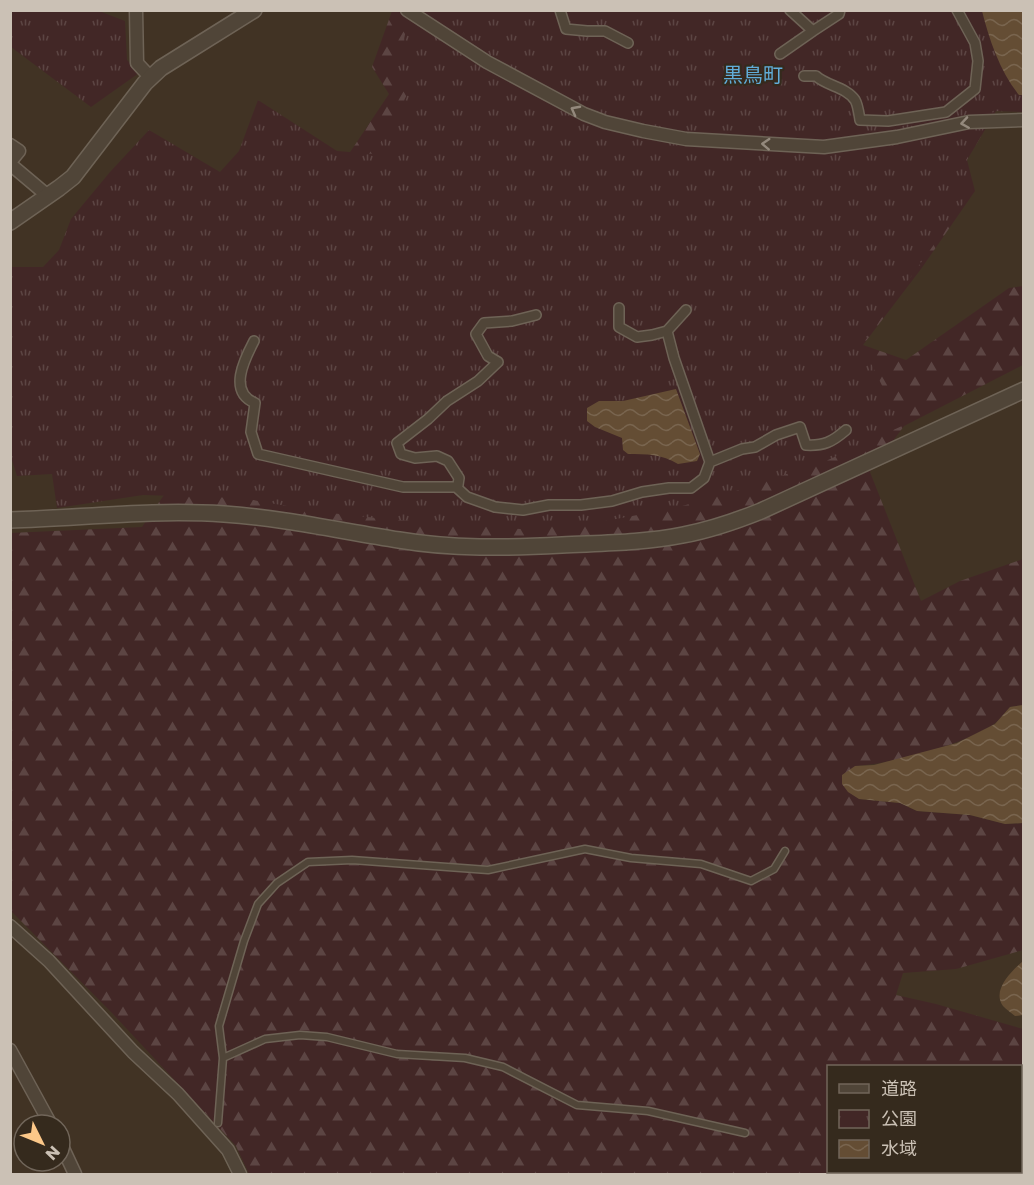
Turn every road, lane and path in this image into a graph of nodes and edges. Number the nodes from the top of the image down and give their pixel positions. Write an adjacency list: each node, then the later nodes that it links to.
1 (136, 10): 12 (street)
2 (254, 10): 12 (street)
3 (406, 10): 13 (street, one-way to 3)
4 (560, 10): 9 (street)
5 (790, 10): 8 (street)
6 (840, 10): 8 (street)
7 (957, 10): 11 (street)
8 (813, 31): 10 (street)
9 (628, 43)
10 (780, 54)
11 (804, 76)
12 (151, 78): 16 (street)
13 (1023, 120)
14 (10, 145): 15 (street)
15 (10, 163): 16 (street)
16 (48, 196): 17 (street)
17 (10, 222)
18 (619, 308): 21 (street)
19 (686, 310): 21 (street)
20 (536, 315): 26 (street)
21 (667, 331): 25 (street)
22 (254, 341): 25 (street)
23 (1023, 390): 27 (street)
24 (846, 430): 25 (street)
25 (710, 462)
26 (459, 485)
27 (10, 520)
28 (785, 850): 31 (lane)
29 (10, 926): 35 (street)
30 (10, 1050): 32 (street)
31 (223, 1058): 33 (lane); 34 (lane)
32 (44, 1113)
33 (218, 1123)
34 (745, 1133)
35 (240, 1174)

